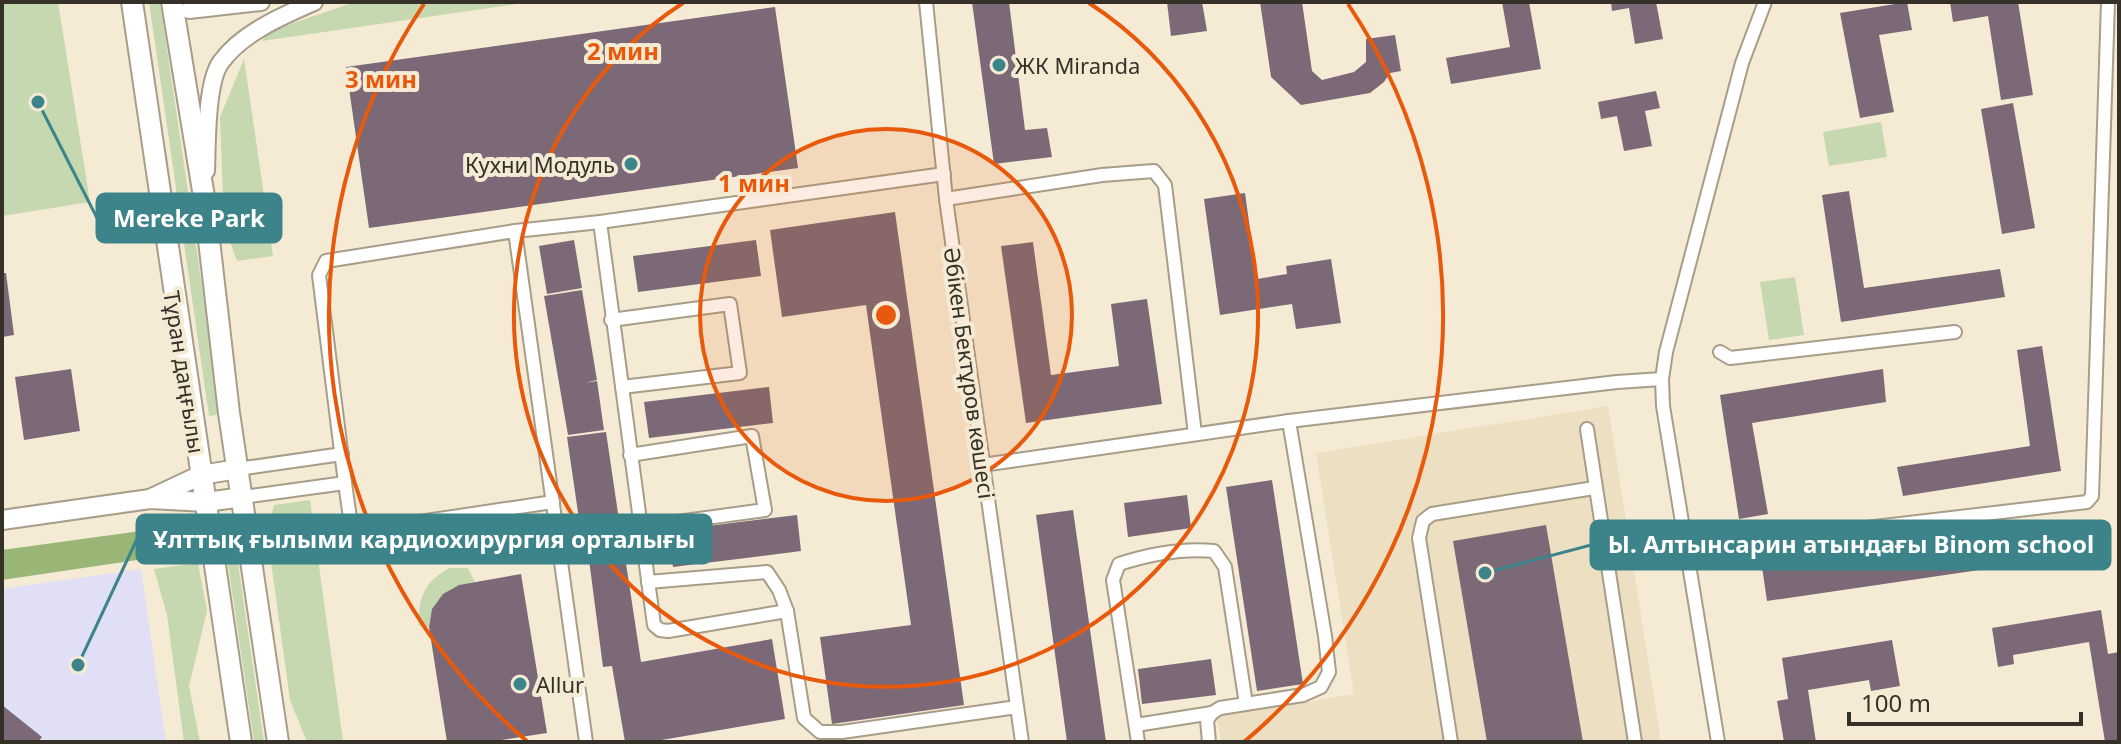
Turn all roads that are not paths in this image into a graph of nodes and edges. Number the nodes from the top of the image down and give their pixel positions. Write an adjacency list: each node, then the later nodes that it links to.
1 (132, 2): 25 (main road, Тұран даңғылы)
2 (261, 2): 7 (street)
3 (314, 2): 9 (street)
4 (926, 2): 8 (street, Әбікен Бектұров көшесі)
5 (1765, 2): 16 (street)
6 (2108, 2): 35 (street)
7 (180, 6): 9 (main road, Тұран даңғылы)
8 (944, 174): 10 (street, Әбікен Бектұров көшесі); 11 (street)
9 (204, 197): 24 (main road, Тұран даңғылы)
10 (946, 199): 20 (street); 23 (street, Әбікен Бектұров көшесі)
11 (600, 222): 12 (street); 13 (street)
12 (515, 231): 21 (street); 31 (street)
13 (611, 320): 17 (street); 17 (street)
14 (1955, 332): 15 (street)
15 (1720, 352)
16 (1662, 379): 18 (street); 35 (street)
17 (622, 387): 22 (street)
18 (1289, 421): 20 (street); 38 (street)
19 (1587, 429): 27 (street)
20 (1195, 434): 23 (street)
21 (342, 454): 24 (street); 26 (street)
22 (630, 455): 33 (street); 33 (street)
23 (982, 465): 39 (street, Әбікен Бектұров көшесі)
24 (238, 469): 25 (main road); 28 (main road, Тұран даңғылы)
25 (201, 475): 29 (main road); 30 (main road, Тұран даңғылы)
26 (345, 483): 28 (street); 31 (street)
27 (1594, 488): 48 (street); 49 (street)
28 (243, 497): 30 (main road); 43 (main road, Тұран даңғылы)
29 (150, 499): 30 (main road); 32 (main road)
30 (206, 502): 42 (main road, Тұран даңғылы)
31 (553, 502): 34 (street)
32 (2, 520)
33 (640, 527): 34 (street); 36 (street)
34 (558, 532): 44 (street)
35 (1688, 549): 50 (street)
36 (648, 582): 37 (street); 37 (street)
37 (787, 611): 39 (street)
38 (1246, 704): 40 (street); 41 (street)
39 (1017, 707): 45 (street, Әбікен Бектұров көшесі)
40 (1212, 713): 41 (street); 47 (street)
41 (1136, 725): 46 (street)
42 (241, 742)
43 (278, 742)
44 (586, 742)
45 (1022, 742)
46 (1138, 742)
47 (1209, 742)
48 (1451, 742)
49 (1635, 742)
50 (1718, 742)

